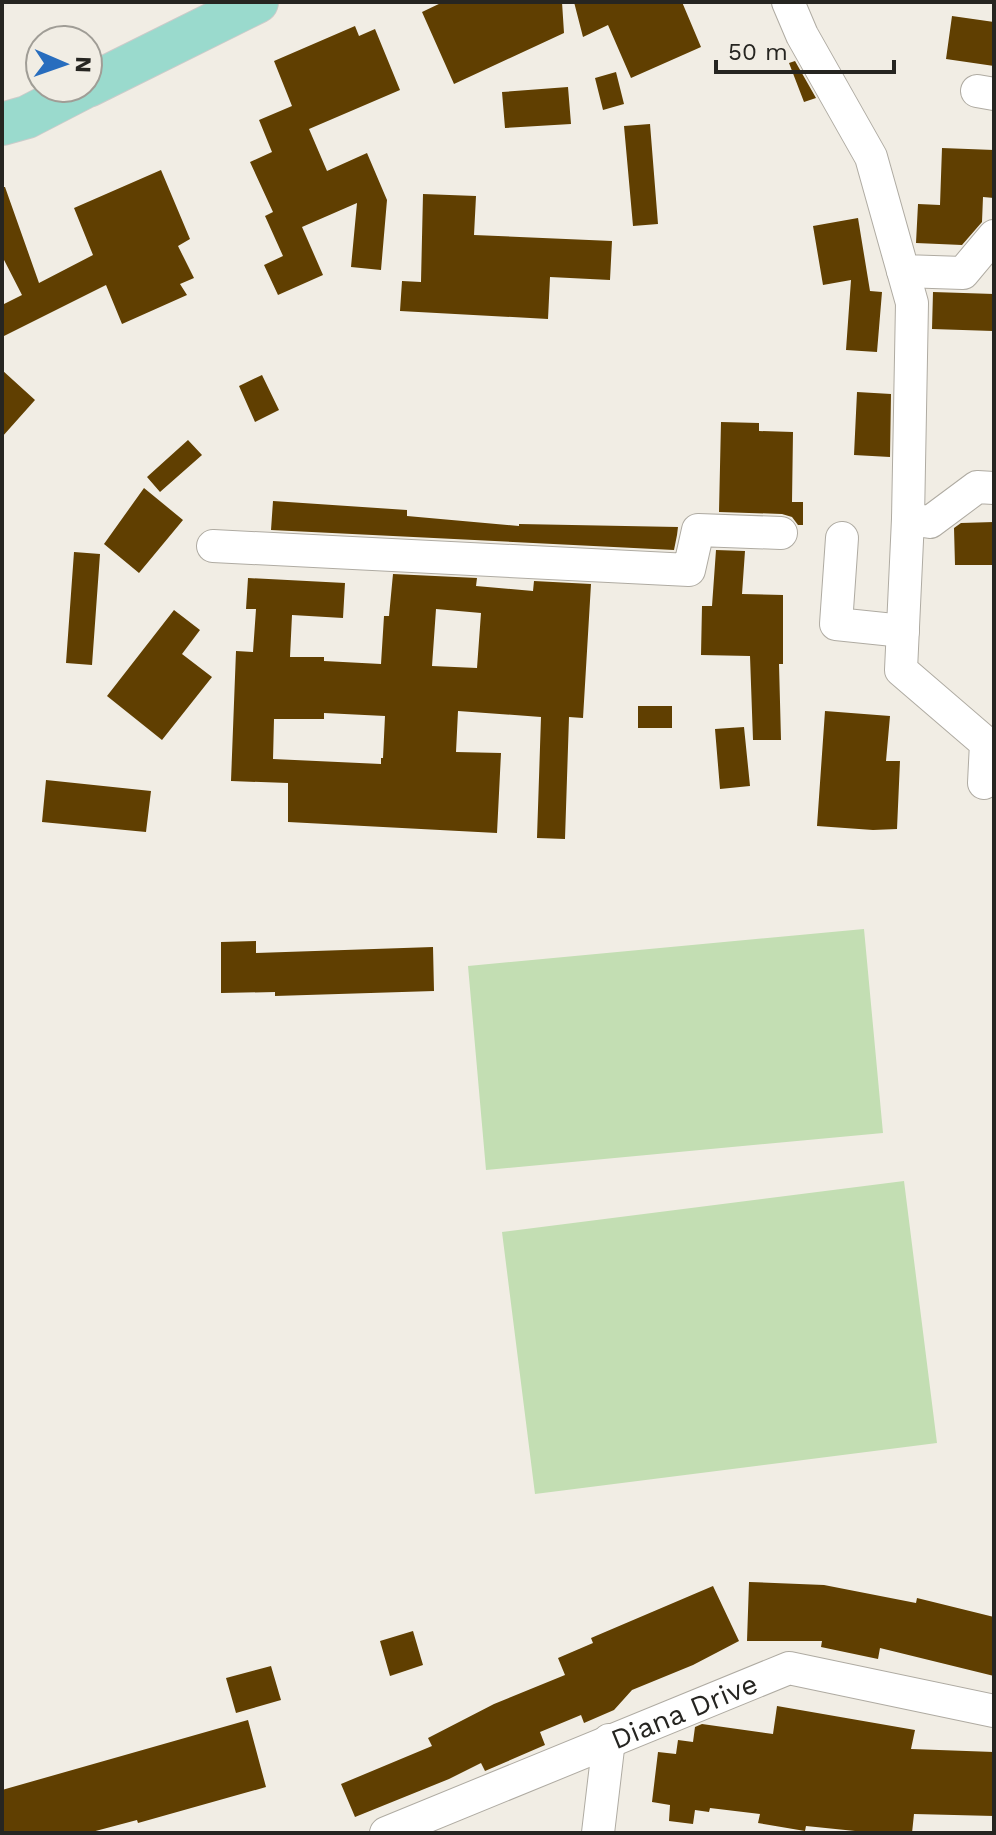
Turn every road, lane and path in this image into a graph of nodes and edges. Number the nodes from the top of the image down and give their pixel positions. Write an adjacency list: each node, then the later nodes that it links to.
1 (257, 2): 3 (main road)
2 (788, 2): 7 (street)
3 (104, 78)
4 (54, 104): 5 (main road)
5 (10, 127)
6 (994, 236): 7 (street)
7 (903, 271): 9 (street)
8 (994, 488): 9 (street)
9 (908, 519): 13 (street)
10 (781, 533): 12 (street)
11 (842, 538): 13 (street)
12 (213, 546)
13 (903, 631): 14 (street)
14 (984, 783)
15 (994, 1711): 16 (street, Diana Drive)
16 (609, 1740): 17 (street, Diana Drive); 18 (street)
17 (386, 1833)
18 (598, 1833)

